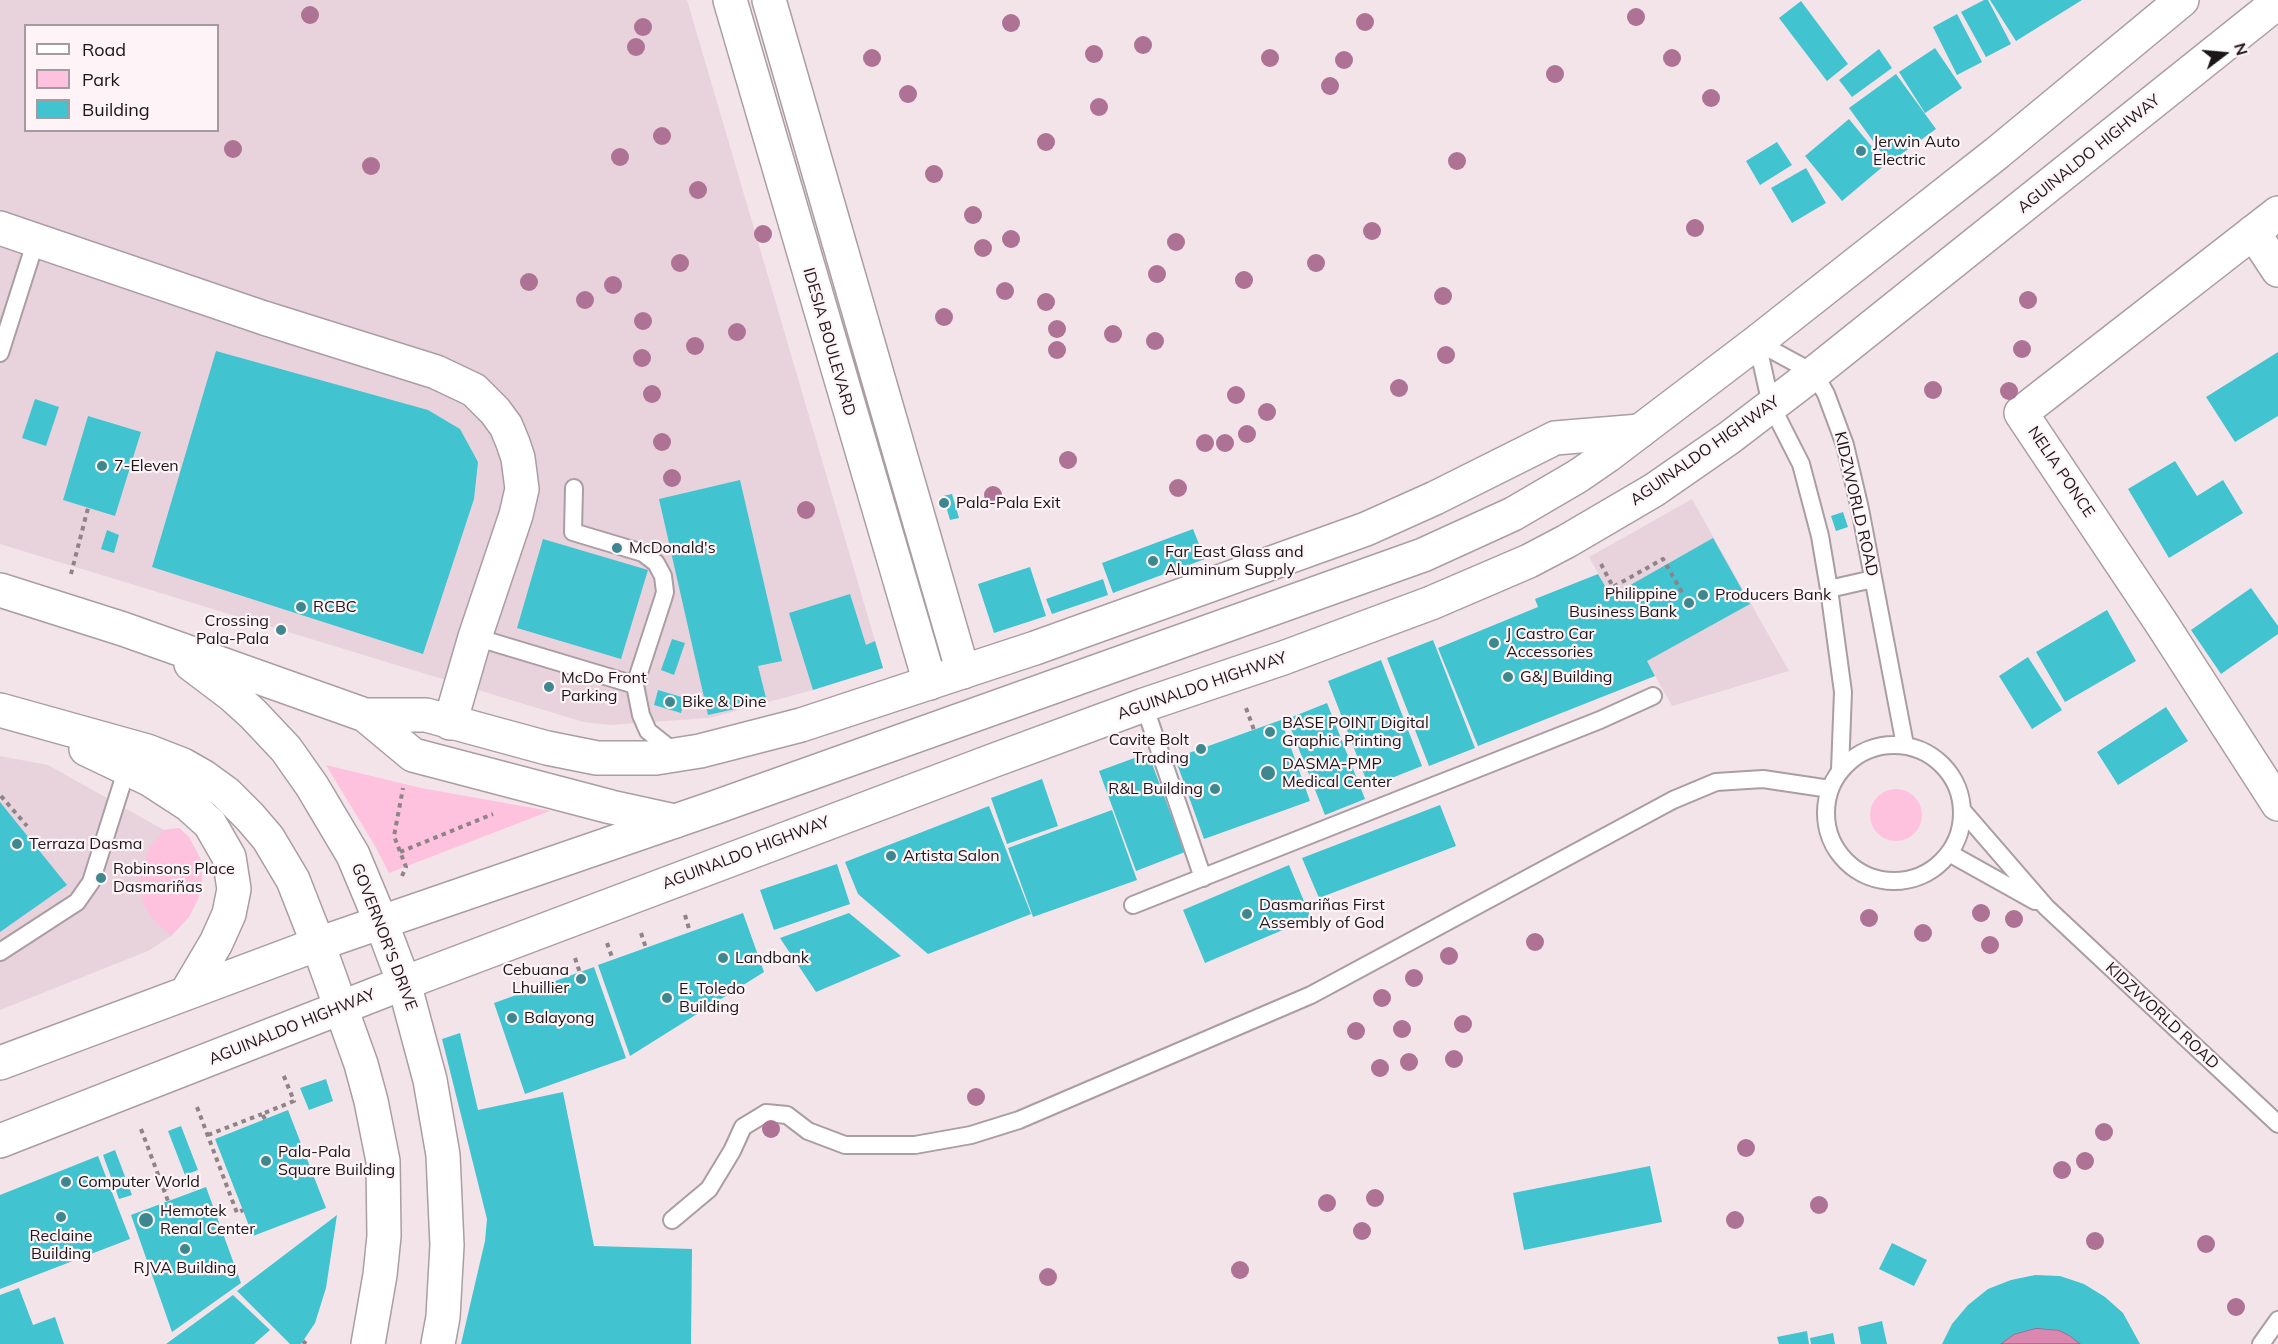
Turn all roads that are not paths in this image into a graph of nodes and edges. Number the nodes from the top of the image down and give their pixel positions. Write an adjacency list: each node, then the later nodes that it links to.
1 (730, 0): 21 (main road, IDESIA BOULEVARD)
2 (769, 0): 20 (main road)
3 (2182, 0): 9 (main road)
4 (2278, 3): 11 (main road, AGUINALDO HIGHWAY)
5 (2266, 222): 8 (main road); 33 (main road, NELIA PONCE)
6 (0, 228): 7 (main road)
7 (36, 240): 10 (lane); 19 (main road)
8 (2278, 270)
9 (1757, 342): 11 (lane); 12 (lane); 13 (main road)
10 (0, 353)
11 (1814, 373): 12 (main road, AGUINALDO HIGHWAY); 15 (lane, KIDZWORLD ROAD)
12 (1771, 405): 16 (lane); 24 (main road, AGUINALDO HIGHWAY)
13 (1640, 431): 20 (main road); 35 (main road)
14 (574, 488): 22 (lane)
15 (1873, 579): 16 (lane); 28 (lane, KIDZWORLD ROAD)
16 (1829, 589): 31 (lane)
17 (0, 590): 18 (main road, GOVERNOR'S DRIVE)
18 (123, 629): 26 (main road, GOVERNOR'S DRIVE); 40 (main road, GOVERNOR'S DRIVE)
19 (476, 637): 22 (lane); 27 (main road)
20 (963, 672): 21 (main road)
21 (930, 683): 29 (main road)
22 (635, 685): 29 (lane)
23 (1653, 696): 37 (lane)
24 (1144, 705): 37 (lane); 43 (main road, AGUINALDO HIGHWAY)
25 (11, 713): 30 (main road)
26 (365, 716): 27 (main road, GOVERNOR'S DRIVE); 35 (main road, GOVERNOR'S DRIVE)
27 (450, 723): 29 (main road, GOVERNOR'S DRIVE)
28 (1905, 745): 31 (lane); 34 (lane)
29 (679, 755)
30 (130, 758): 41 (main road); 42 (lane); 44 (main road)
31 (1840, 770): 32 (lane)
32 (1830, 789): 36 (lane); 49 (lane)
33 (2278, 804)
34 (1962, 810): 36 (lane); 39 (lane, KIDZWORLD ROAD)
35 (675, 821): 40 (main road)
36 (1950, 853): 39 (lane, KIDZWORLD ROAD)
37 (1203, 878): 38 (lane)
38 (1133, 905)
39 (2046, 908): 47 (lane, KIDZWORLD ROAD)
40 (381, 922): 41 (main road); 43 (main road, GOVERNOR'S DRIVE)
41 (318, 944): 44 (main road); 45 (main road)
42 (0, 952)
43 (404, 983): 45 (main road, AGUINALDO HIGHWAY); 52 (main road, GOVERNOR'S DRIVE)
44 (187, 992): 46 (main road)
45 (342, 1008): 48 (main road, AGUINALDO HIGHWAY); 51 (main road)
46 (0, 1063)
47 (2278, 1124)
48 (0, 1141)
49 (672, 1220)
50 (2278, 1320): 53 (lane)
51 (368, 1344)
52 (438, 1344)
53 (2261, 1344)

